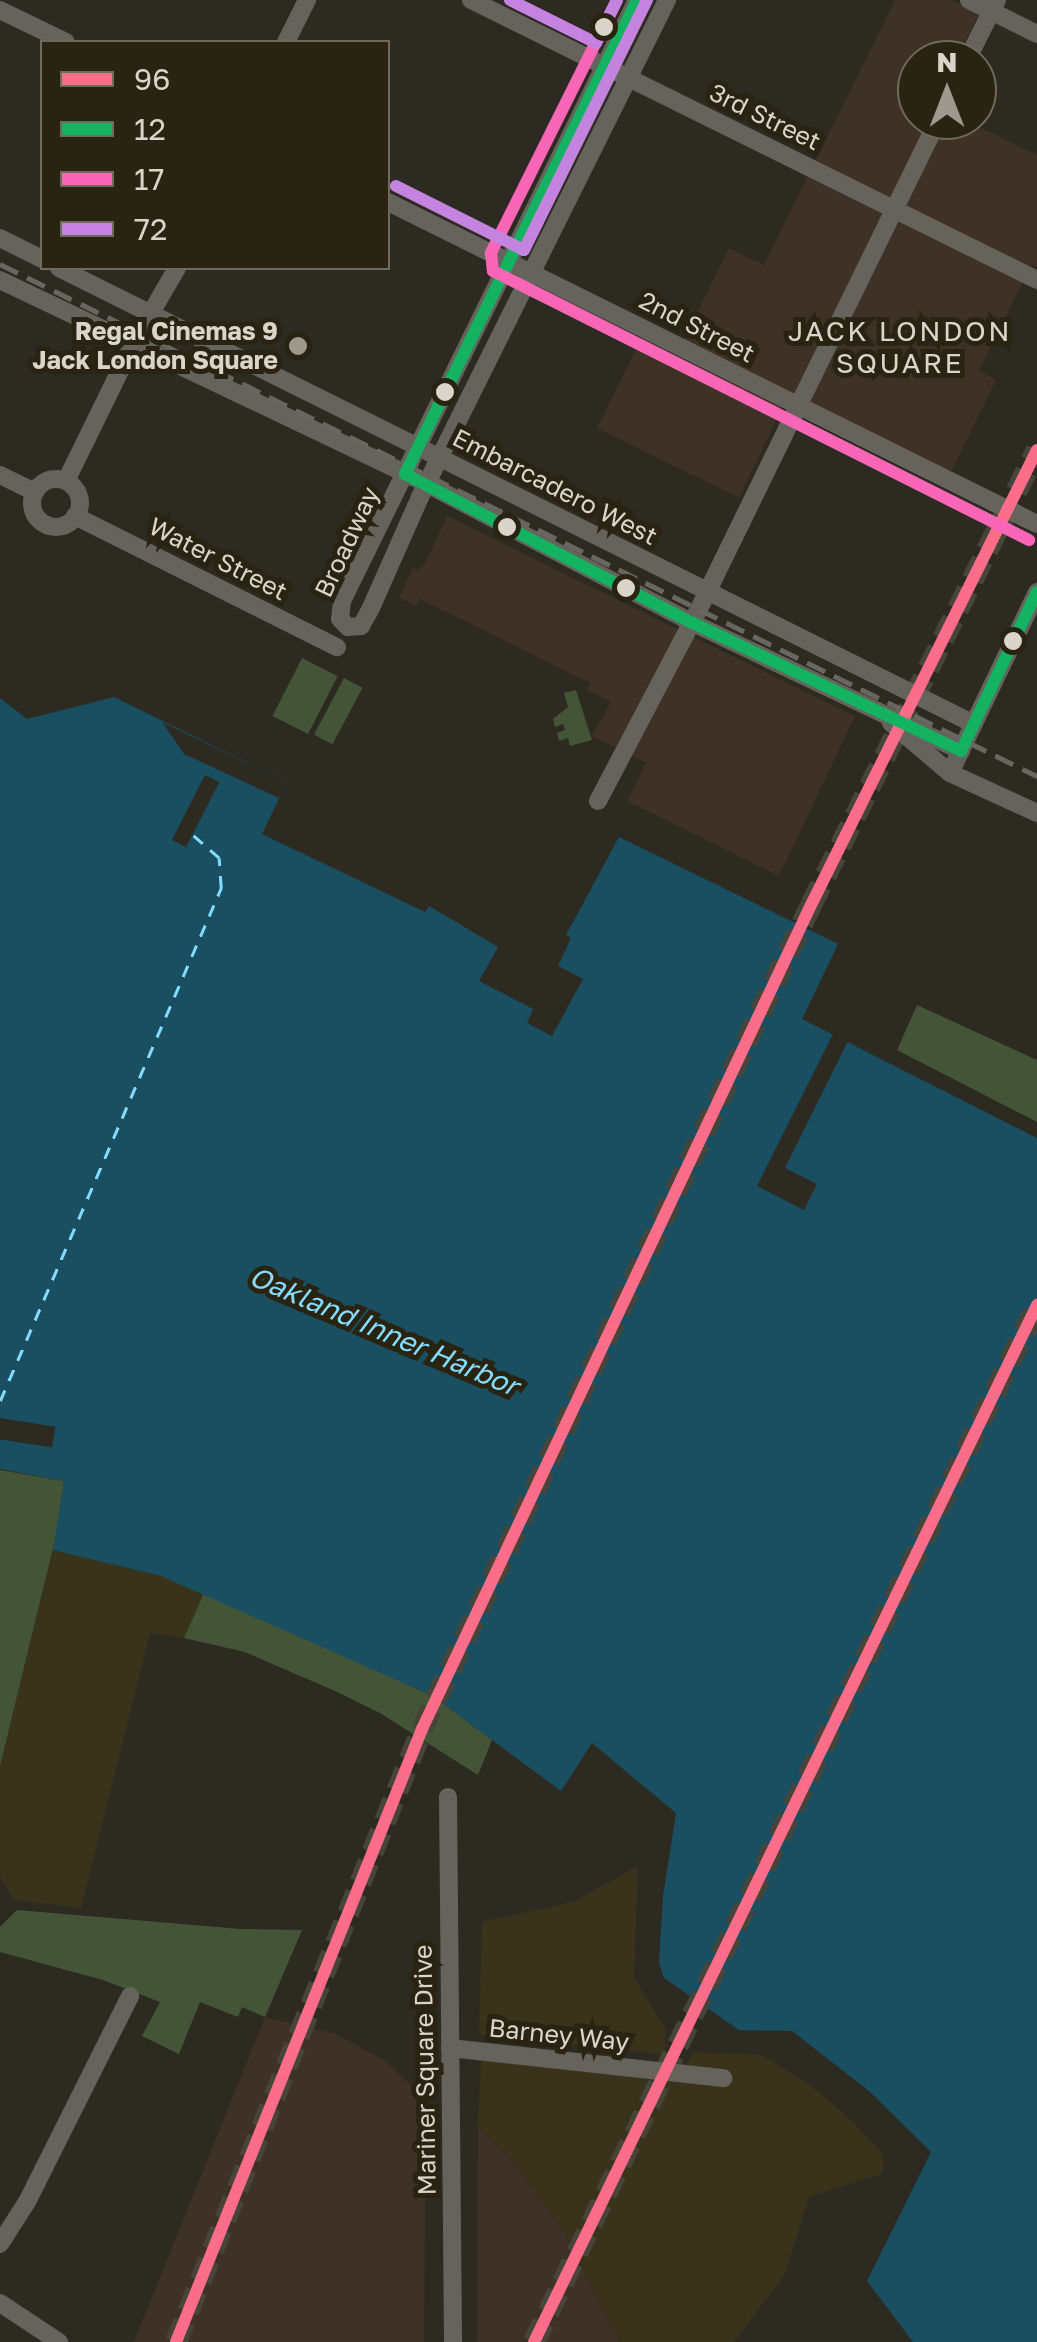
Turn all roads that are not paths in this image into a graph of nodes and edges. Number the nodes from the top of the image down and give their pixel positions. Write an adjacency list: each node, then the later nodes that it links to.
1 (306, 0): 10 (street)
2 (471, 0): 12 (street, 3rd Street)
3 (637, 0): 12 (street, Broadway)
4 (668, 0): 13 (street, Broadway)
5 (969, 0): 6 (street)
6 (994, 6): 8 (street); 11 (street)
7 (0, 10): 9 (street)
8 (1037, 34)
9 (62, 40)
10 (287, 40)
11 (977, 40)
12 (604, 66): 13 (street, 3rd Street); 19 (street, Broadway)
13 (629, 78): 16 (street, 3rd Street); 22 (street, Broadway)
14 (928, 140): 16 (street)
15 (390, 203): 19 (street, 2nd Street)
16 (894, 209): 24 (street, 3rd Street); 27 (street)
17 (0, 238): 18 (street)
18 (40, 258)
19 (507, 262): 22 (street, 2nd Street); 28 (street, Broadway)
20 (63, 270): 25 (street, Embarcadero West)
21 (176, 270): 25 (street)
22 (532, 273): 27 (street, 2nd Street); 29 (street, Broadway)
23 (0, 280): 26 (street)
24 (1037, 280)
25 (153, 316): 26 (street); 28 (street, Embarcadero West)
26 (134, 342): 30 (street); 32 (street)
27 (797, 406): 36 (street, 2nd Street); 37 (street)
28 (417, 446): 29 (street, Embarcadero West); 30 (street, Broadway)
29 (440, 458): 33 (street, Broadway); 37 (street, Embarcadero West)
30 (406, 474): 33 (street); 33 (street, Broadway)
31 (0, 475): 34 (street)
32 (66, 481): 34 (street); 35 (street)
33 (427, 484): 39 (street)
34 (34, 492): 35 (street)
35 (76, 516): 40 (street, Water Street)
36 (1037, 524)
37 (708, 592): 39 (street); 42 (street, Embarcadero West)
38 (1037, 592): 42 (street)
39 (693, 623): 41 (street); 45 (street)
40 (337, 647)
41 (883, 716): 43 (street); 44 (street)
42 (974, 724): 43 (street)
43 (961, 751): 44 (street)
44 (950, 773): 46 (street)
45 (598, 801)
46 (1037, 814)
47 (448, 1797): 49 (street, Mariner Square Drive)
48 (130, 1996): 51 (street)
49 (450, 2048): 50 (street, Barney Way); 54 (street, Mariner Square Drive)
50 (722, 2078)
51 (0, 2244)
52 (0, 2303): 53 (street)
53 (59, 2342)
54 (453, 2342)

